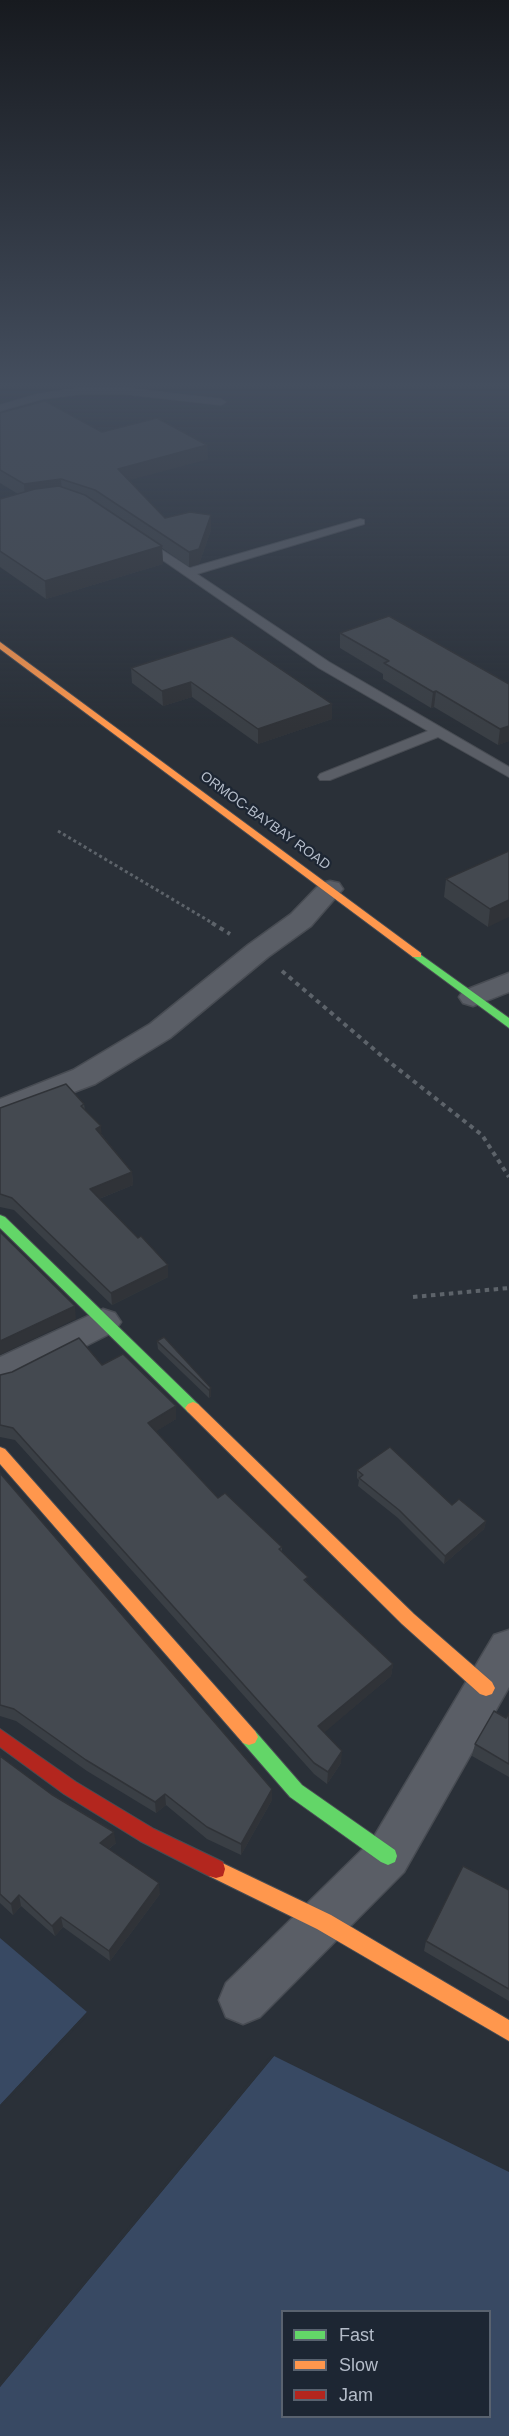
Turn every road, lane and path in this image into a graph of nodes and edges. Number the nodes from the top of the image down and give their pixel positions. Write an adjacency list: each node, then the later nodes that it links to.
1 (360, 522): 3 (lane)
2 (130, 534): 3 (lane)
3 (187, 573): 5 (lane)
4 (0, 645): 9 (main road, ORMOC-BAYBAY ROAD)
5 (439, 732): 6 (lane); 7 (lane)
6 (509, 773)
7 (325, 777)
8 (58, 831): 10 (path)
9 (330, 889): 10 (street); 12 (main road, ORMOC-BAYBAY ROAD)
10 (258, 951): 14 (street); 15 (path)
11 (509, 982): 12 (street)
12 (473, 998): 13 (main road, ORMOC-BAYBAY ROAD)
13 (509, 1024)
14 (0, 1110)
15 (509, 1178)
16 (0, 1220): 19 (main road)
17 (509, 1288): 18 (path)
18 (413, 1297)
19 (103, 1322): 20 (street); 23 (main road)
20 (0, 1373)
21 (0, 1453): 25 (main road)
22 (509, 1648): 23 (street)
23 (486, 1688): 25 (street)
24 (0, 1737): 26 (main road)
25 (388, 1856): 26 (street)
26 (324, 1922): 27 (street); 28 (main road)
27 (243, 2000)
28 (509, 2031)

